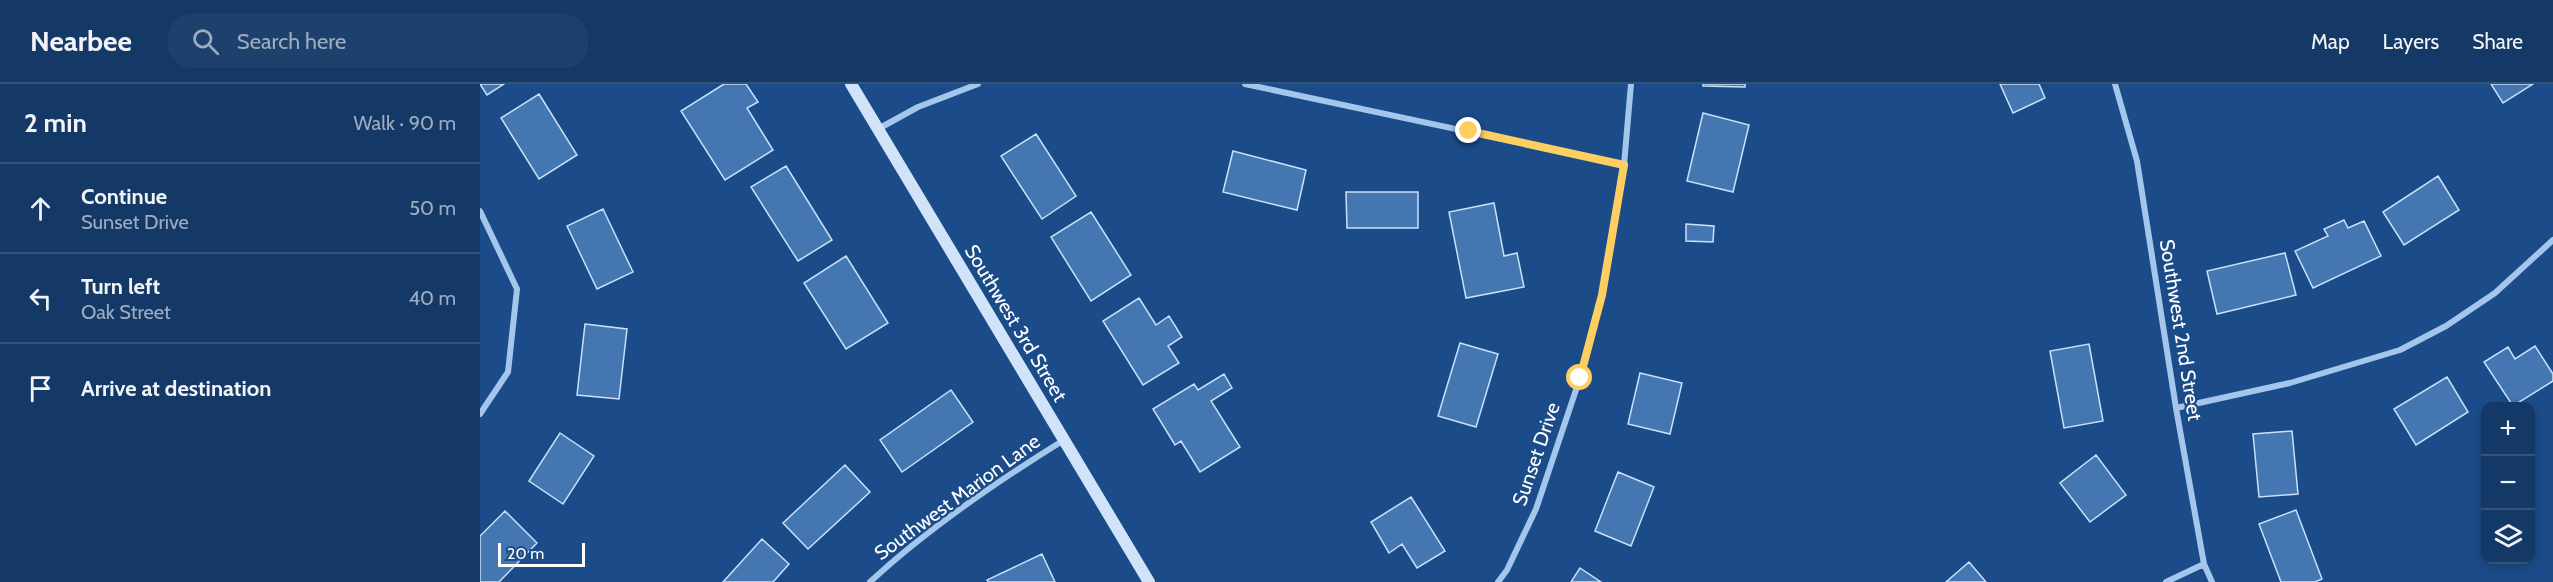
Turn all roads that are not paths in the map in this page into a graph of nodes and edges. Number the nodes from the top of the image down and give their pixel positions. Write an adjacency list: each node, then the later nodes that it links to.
1 (851, 84): 6 (main road, Southwest 3rd Street)
2 (978, 84): 6 (street)
3 (1245, 84): 7 (street)
4 (1630, 84): 7 (street, Sunset Drive)
5 (2115, 84): 10 (street, Southwest 2nd Street)
6 (878, 129): 12 (main road, Southwest 3rd Street)
7 (1624, 165): 16 (street, Sunset Drive)
8 (480, 212): 11 (street)
9 (2553, 240): 10 (street)
10 (2176, 408): 13 (street, Southwest 2nd Street)
11 (480, 414)
12 (1064, 440): 14 (street, Southwest Marion Lane); 15 (main road, Southwest 3rd Street)
13 (2204, 564): 17 (street); 18 (street, Southwest 2nd Street)
14 (870, 582)
15 (1149, 582)
16 (1498, 582)
17 (2166, 582)
18 (2212, 582)

